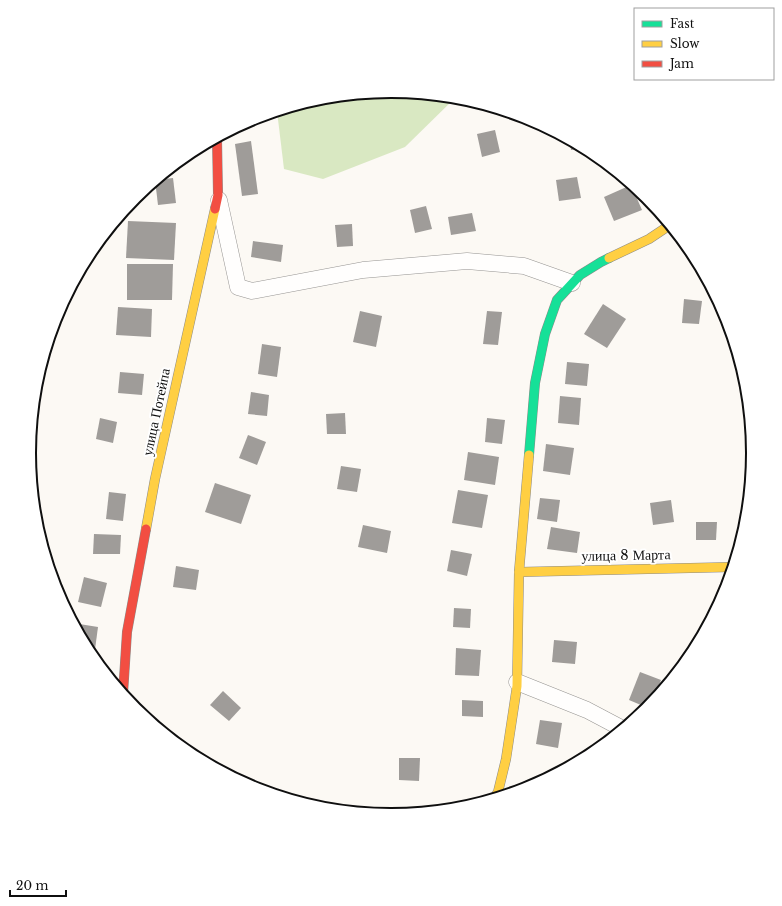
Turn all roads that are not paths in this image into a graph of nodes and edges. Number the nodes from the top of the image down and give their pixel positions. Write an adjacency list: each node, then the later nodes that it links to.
1 (217, 144): 2 (street, улица Потейпа)
2 (218, 195): 4 (street); 8 (street, улица Потейпа)
3 (666, 228): 4 (street)
4 (572, 283): 6 (street)
5 (727, 567): 6 (street, улица 8 Марта)
6 (520, 572): 7 (street)
7 (517, 682): 9 (street); 10 (street)
8 (123, 686)
9 (618, 726)
10 (498, 791)

